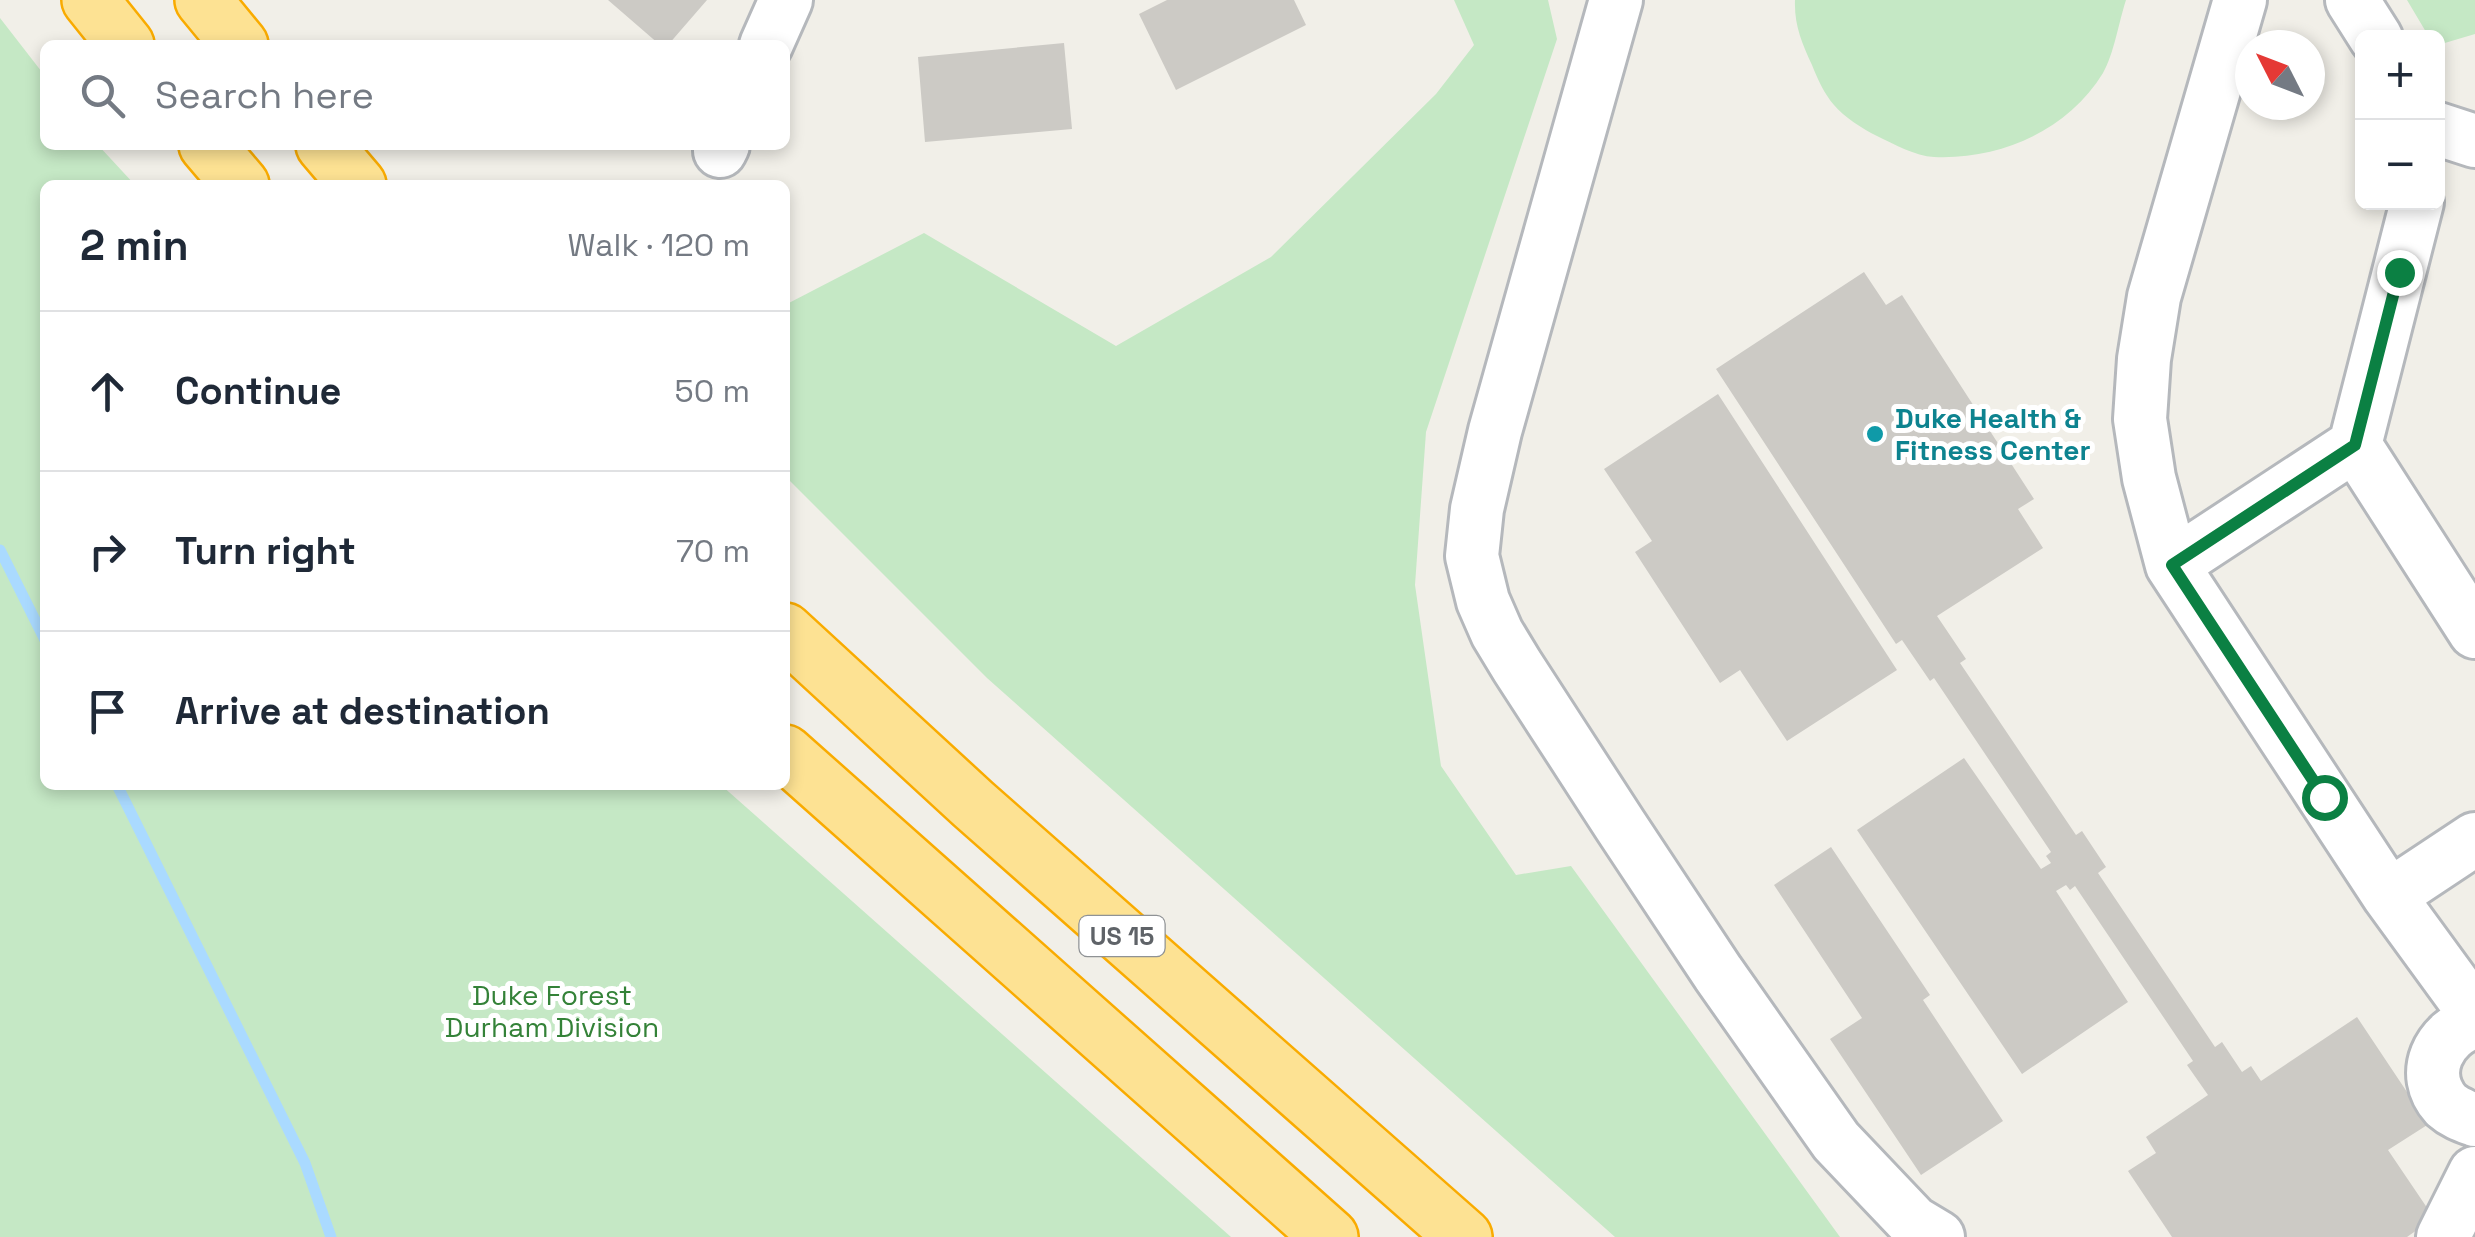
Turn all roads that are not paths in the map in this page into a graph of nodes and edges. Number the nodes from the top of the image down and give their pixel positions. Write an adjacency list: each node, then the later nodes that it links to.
1 (90, 0): 8 (highway)
2 (203, 0): 9 (highway)
3 (786, 0): 10 (lane)
4 (1616, 0): 32 (lane)
5 (2240, 0): 19 (lane)
6 (2352, 0): 7 (lane)
7 (2371, 30)
8 (122, 40)
9 (236, 40)
10 (768, 40)
11 (2445, 131): 12 (lane)
12 (2475, 142)
13 (211, 150): 15 (highway)
14 (328, 150): 16 (highway)
15 (237, 180)
16 (354, 180)
17 (2415, 210): 18 (lane)
18 (2355, 445): 19 (lane); 20 (lane)
19 (2172, 565): 24 (lane)
20 (2475, 632)
21 (790, 636): 31 (highway, US 15)
22 (790, 757): 29 (highway)
23 (2475, 839): 24 (lane)
24 (2389, 896): 25 (lane)
25 (2475, 1014)
26 (2475, 1022): 27 (lane)
27 (2475, 1120)
28 (2475, 1174): 33 (lane)
29 (1305, 1219): 30 (highway)
30 (1330, 1237)
31 (1464, 1237)
32 (1938, 1237)
33 (2442, 1237)

